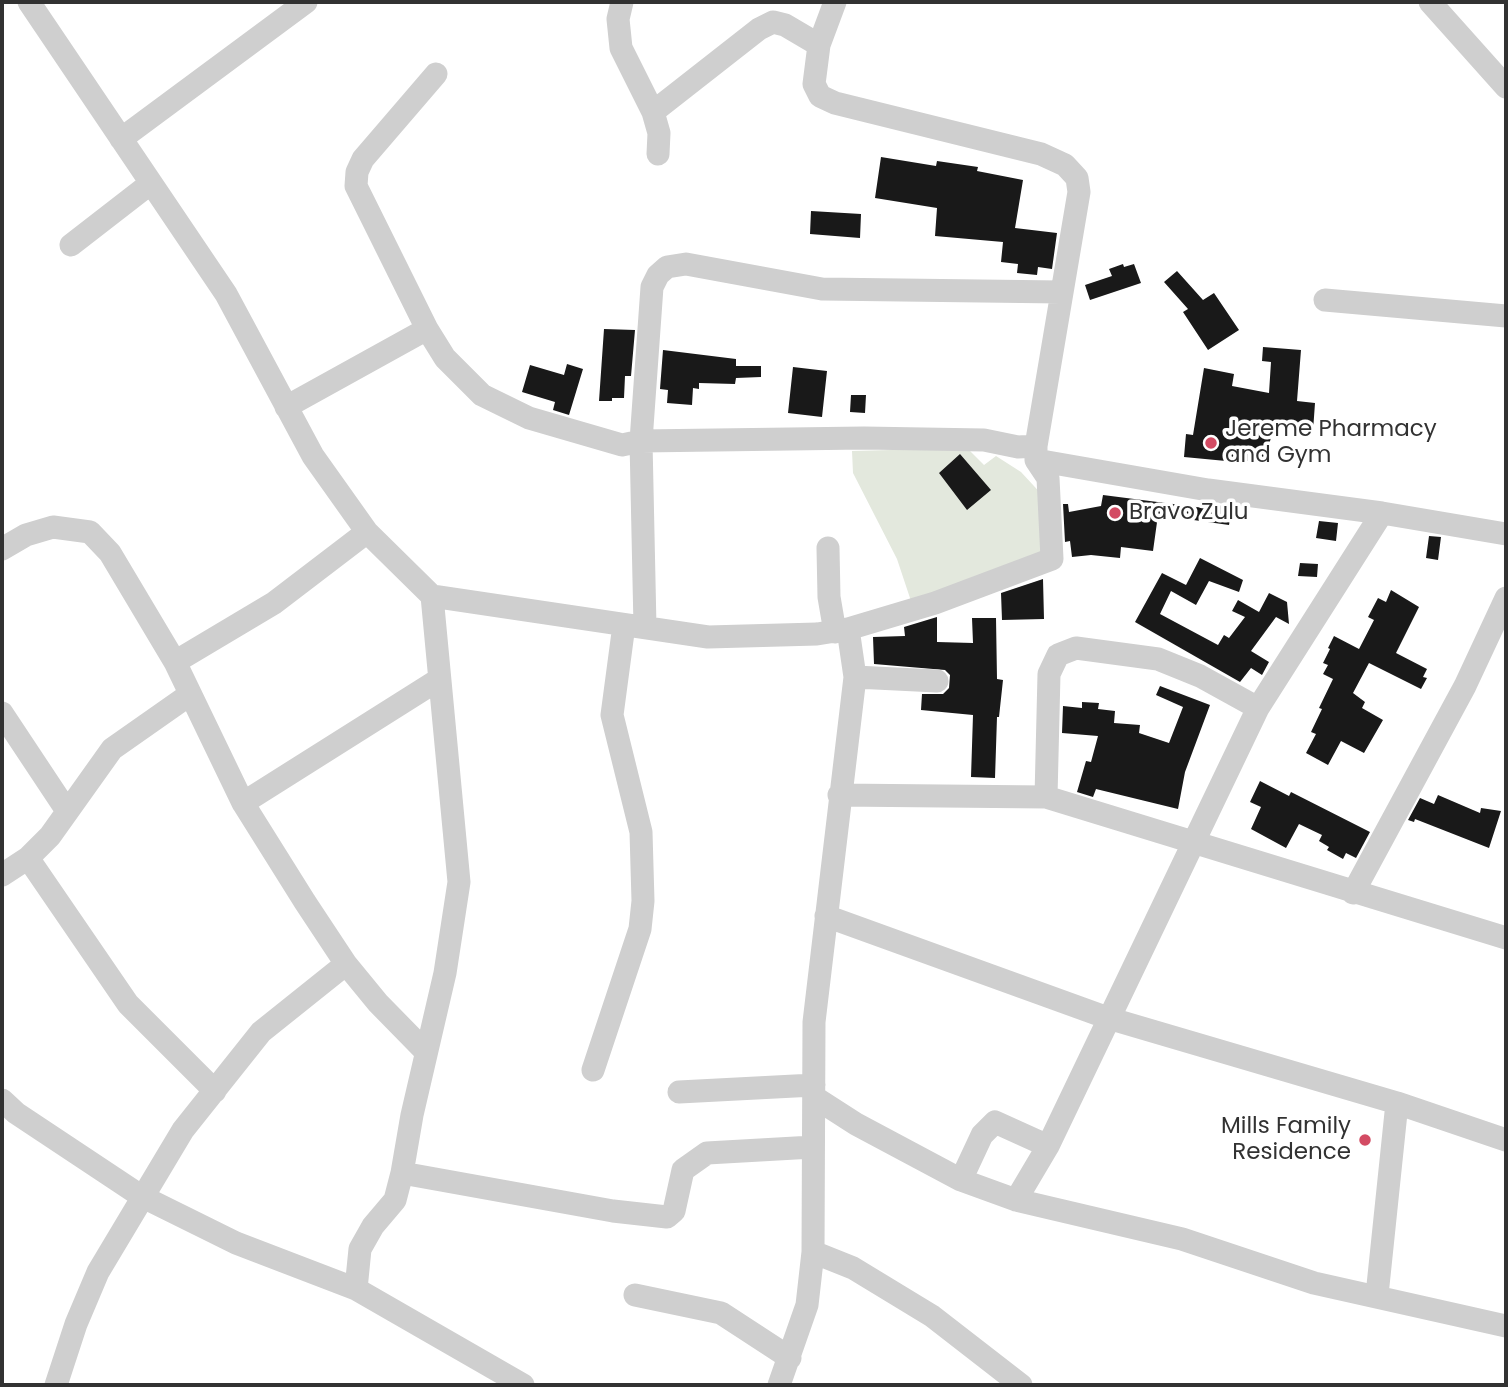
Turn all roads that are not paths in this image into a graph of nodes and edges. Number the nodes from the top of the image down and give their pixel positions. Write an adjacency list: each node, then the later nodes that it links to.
1 (29, 2): 10 (street)
2 (306, 2): 10 (street)
3 (622, 2): 9 (street)
4 (835, 2): 6 (street)
5 (1430, 2): 8 (street)
6 (819, 45): 9 (street); 14 (street)
7 (436, 74): 17 (street)
8 (1506, 88)
9 (653, 112): 11 (street)
10 (121, 139): 12 (street)
11 (658, 154)
12 (151, 183): 13 (street); 18 (street)
13 (71, 244)
14 (1061, 292): 19 (street); 20 (street)
15 (1325, 300): 16 (street)
16 (1506, 316)
17 (427, 329): 18 (street); 19 (street)
18 (286, 407): 22 (street)
19 (641, 441): 20 (street); 28 (street)
20 (1036, 453): 21 (street); 29 (street)
21 (1382, 513): 23 (street); 35 (street)
22 (367, 531): 26 (street); 30 (street)
23 (1506, 534)
24 (828, 548): 29 (street)
25 (2, 549): 30 (street)
26 (432, 596): 28 (street); 32 (street)
27 (1506, 598): 44 (street)
28 (635, 626): 29 (street); 50 (street)
29 (841, 631): 31 (street)
30 (175, 662): 34 (street)
31 (855, 677): 33 (street); 37 (street)
32 (438, 680): 39 (street); 49 (street)
33 (937, 681)
34 (189, 695): 39 (street); 40 (street)
35 (1258, 708): 38 (street); 41 (street)
36 (2, 713): 40 (street)
37 (839, 795): 38 (street); 45 (street)
38 (1046, 797): 41 (street)
39 (243, 803): 47 (street)
40 (67, 811): 42 (street)
41 (1193, 842): 44 (street); 48 (street)
42 (28, 858): 43 (street); 51 (street)
43 (2, 875)
44 (1353, 893): 46 (street)
45 (827, 916): 48 (street); 52 (street)
46 (1506, 938)
47 (346, 964): 49 (street); 51 (street)
48 (1108, 1018): 55 (street); 57 (street)
49 (426, 1052): 59 (street)
50 (593, 1070)
51 (215, 1091): 61 (street)
52 (814, 1091): 53 (street); 58 (street); 60 (street)
53 (679, 1092)
54 (2, 1100): 61 (street)
55 (1397, 1103): 56 (street); 66 (street)
56 (1506, 1140)
57 (1048, 1146): 60 (street); 62 (street)
58 (813, 1147): 59 (street); 63 (street)
59 (402, 1173): 64 (street)
60 (961, 1180): 62 (street)
61 (141, 1196): 64 (street); 70 (street)
62 (1016, 1200): 66 (street)
63 (813, 1252): 68 (street); 72 (street)
64 (356, 1289): 69 (street)
65 (635, 1295): 68 (street)
66 (1377, 1295): 67 (street)
67 (1506, 1326)
68 (790, 1358): 71 (street)
69 (518, 1384)
70 (57, 1385)
71 (779, 1385)
72 (1021, 1385)

